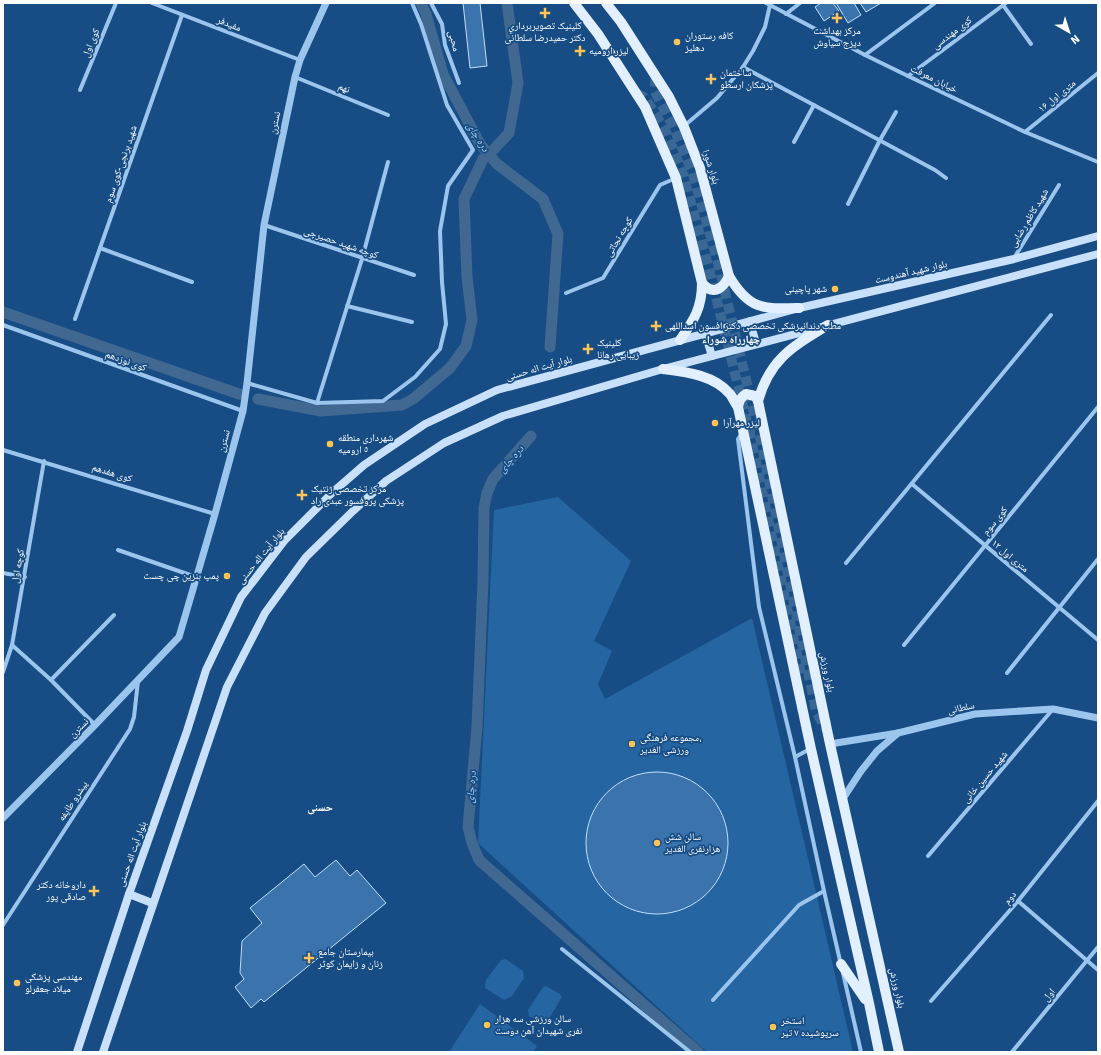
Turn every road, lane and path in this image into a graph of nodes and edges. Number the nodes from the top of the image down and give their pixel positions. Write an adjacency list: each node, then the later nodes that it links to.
1 (116, 3): 22 (street, کوی اول)
2 (152, 3): 13 (street, مفیدفر)
3 (326, 3): 16 (street, نسترن)
4 (412, 3): 63 (street)
5 (431, 3): 21 (street, محبی)
6 (574, 3): 32 (main road)
7 (606, 3): 26 (main road, بلوار شورا)
8 (800, 3): 12 (street)
9 (935, 3): 15 (street)
10 (768, 4): 12 (street, خیابان معرفت); 17 (street)
11 (1004, 4): 14 (street); 19 (street, کوی مهندسی)
12 (786, 14): 15 (street, خیابان معرفت)
13 (182, 15): 16 (street, مفیدفر); 38 (street, شهید برنجی-کوی سوم)
14 (1031, 44)
15 (865, 55): 19 (street, خیابان معرفت)
16 (300, 60): 20 (street, نسترن)
17 (743, 67): 23 (street); 26 (street)
18 (1098, 73): 27 (street, ۱۶ متری اول)
19 (908, 76): 27 (street, خیابان معرفت)
20 (295, 77): 25 (street, نهم); 36 (street, نسترن)
21 (459, 83)
22 (80, 90)
23 (814, 105): 28 (street); 29 (street)
24 (896, 112): 28 (street)
25 (388, 115)
26 (684, 127): 43 (main road, بلوار شورا)
27 (1026, 132): 31 (street, خیابان معرفت)
28 (880, 140): 33 (street); 35 (street)
29 (794, 142)
30 (388, 162): 40 (street)
31 (1098, 162)
32 (676, 178): 45 (main road); 46 (street, کوچه نجاتی)
33 (946, 178)
34 (1059, 185): 41 (street, شهید کاظم رضایی)
35 (848, 204)
36 (264, 225): 40 (street, کوچه شهید حصیرچی); 61 (street, نسترن)
37 (1098, 236): 41 (main road, بلوار شهید آهندوست)
38 (100, 248): 44 (street); 50 (street, شهید برنجی-کوی سوم)
39 (1098, 254): 54 (main road)
40 (362, 259): 42 (street, کوچه شهید حصیرچی); 47 (street)
41 (1014, 259): 48 (main road, بلوار شهید آهندوست)
42 (414, 275)
43 (729, 276): 45 (main road); 48 (main road, بلوار شورا)
44 (192, 282)
45 (702, 283): 57 (main road)
46 (566, 293)
47 (347, 306): 52 (street); 63 (street)
48 (799, 308): 51 (main road, بلوار شهید آهندوست)
49 (1051, 315): 70 (street)
50 (75, 319)
51 (750, 321): 55 (main road, بلوار شهید آهندوست); 58 (main road)
52 (412, 322)
53 (3, 325): 66 (street, کوی نوزدهم)
54 (828, 325): 58 (main road); 62 (main road)
55 (728, 326): 56 (main road, بلوار آیت اله حسنی)
56 (705, 333): 57 (main road, بلوار آیت اله حسنی); 59 (main road)
57 (680, 340): 100 (main road, بلوار آیت اله حسنی)
58 (756, 344): 59 (main road)
59 (712, 356): 60 (main road)
60 (663, 370): 64 (main road); 102 (main road)
61 (247, 383): 63 (street); 66 (street, نسترن)
62 (758, 401): 64 (main road); 92 (main road, بلوار ورزش)
63 (317, 402)
64 (738, 407): 67 (main road)
65 (1098, 407): 72 (street, کوی سوم)
66 (243, 411): 71 (street, نسترن)
67 (744, 431): 93 (main road); 94 (street)
68 (3, 450): 69 (street, کوی هفدهم)
69 (44, 461): 71 (street, کوی هفدهم); 77 (street, کوچه اول)
70 (912, 484): 72 (street, ۱۲ متری اول); 75 (street)
71 (215, 514): 78 (street, نسترن)
72 (985, 545): 79 (street, ۱۲ متری اول); 83 (street, کوی سوم)
73 (118, 550): 78 (street)
74 (1098, 559): 79 (street)
75 (846, 564)
76 (3, 573): 77 (street)
77 (25, 577): 82 (street, کوچه اول)
78 (196, 577): 87 (street, نسترن)
79 (1059, 607): 81 (street, ۱۲ متری اول); 85 (street)
80 (114, 615): 86 (street)
81 (1098, 640)
82 (12, 644): 84 (street, کوچه اول); 86 (street)
83 (904, 645)
84 (3, 672)
85 (1007, 673)
86 (51, 680): 90 (street)
87 (138, 680): 90 (street, نسترن); 103 (street, پیشرو طایفه)
88 (1053, 709): 89 (street, سلطانی); 91 (street, سلطانی); 98 (street, شهید حسین خانی)
89 (1098, 717)
90 (95, 725): 97 (street, نسترن)
91 (898, 733): 92 (street, سلطانی); 95 (street)
92 (830, 744): 95 (main road, بلوار ورزش)
93 (810, 749): 94 (street); 111 (main road)
94 (795, 757): 99 (street)
95 (842, 800): 117 (main road, بلوار ورزش)
96 (1098, 801): 101 (street, دوم)
97 (3, 818)
98 (928, 856)
99 (824, 891): 107 (street); 109 (street)
100 (128, 894): 102 (main road); 112 (main road, بلوار آیت اله حسنی)
101 (1018, 901): 106 (street); 110 (street, دوم)
102 (152, 903): 113 (main road)
103 (3, 924)
104 (1098, 947): 106 (street, اول)
105 (562, 949): 114 (street)
106 (1087, 961): 108 (street); 118 (street, اول)
107 (841, 964): 111 (main road); 115 (street)
108 (1098, 970)
109 (713, 1000)
110 (931, 1001)
111 (869, 1003): 116 (main road)
112 (77, 1052)
113 (103, 1052)
114 (690, 1052)
115 (861, 1052)
116 (878, 1052)
117 (899, 1052)
118 (1012, 1052)

